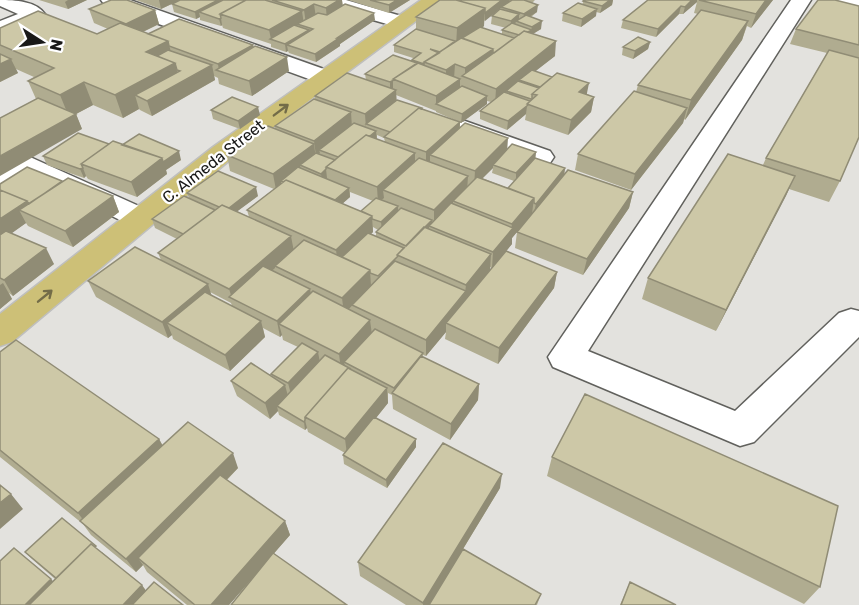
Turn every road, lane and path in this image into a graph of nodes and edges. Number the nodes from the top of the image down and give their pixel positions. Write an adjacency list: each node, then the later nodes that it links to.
1 (2, 0): 11 (street)
2 (111, 0): 9 (street)
3 (324, 0): 10 (street)
4 (434, 0): 10 (main road, C. Almeda Street)
5 (801, 0): 18 (street)
6 (837, 0): 8 (street)
7 (183, 4): 9 (street)
8 (859, 5)
9 (159, 17): 12 (street)
10 (401, 22): 12 (main road, C. Almeda Street)
11 (0, 28)
12 (325, 76): 13 (street); 17 (main road, C. Almeda Street, one-way to 12)
13 (376, 95)
14 (442, 120): 15 (street)
15 (541, 158)
16 (0, 182): 17 (street)
17 (140, 218): 19 (main road, C. Almeda Street, one-way to 17)
18 (859, 324)
19 (0, 333)

